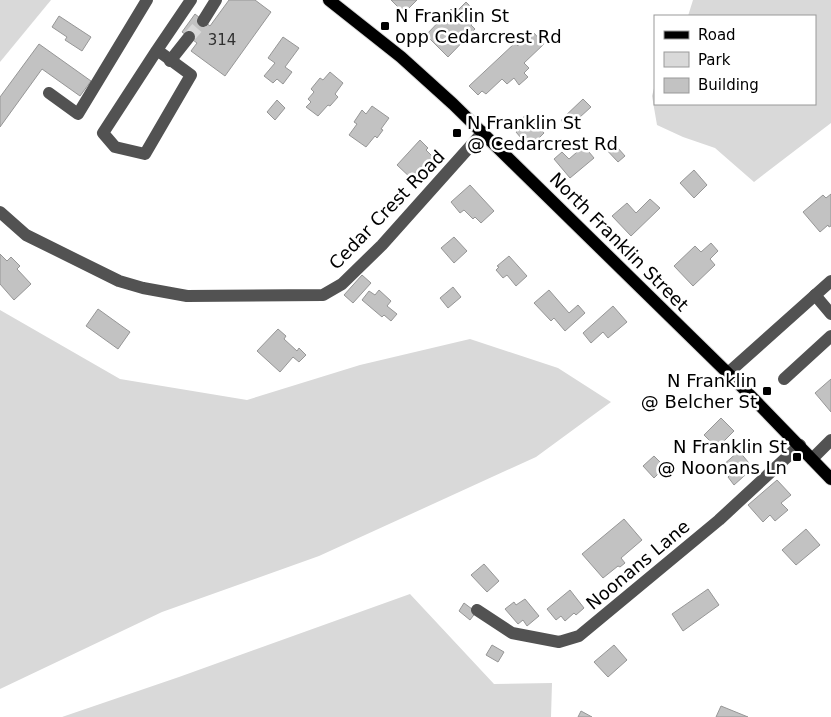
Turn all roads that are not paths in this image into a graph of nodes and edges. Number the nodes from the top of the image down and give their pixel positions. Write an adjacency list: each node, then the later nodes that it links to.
1 (147, 0): 9 (street)
2 (191, 0): 7 (street)
3 (216, 0): 5 (street)
4 (329, 0): 10 (main road, North Franklin Street)
5 (203, 21)
6 (189, 37): 8 (street)
7 (157, 50): 8 (street); 8 (street)
8 (170, 61)
9 (49, 93)
10 (483, 132): 11 (street, Cedar Crest Road); 16 (main road, North Franklin Street)
11 (0, 212)
12 (831, 281): 13 (street)
13 (816, 296): 14 (street); 16 (street)
14 (831, 314)
15 (831, 336): 17 (street)
16 (728, 374): 19 (main road, North Franklin Street)
17 (784, 379)
18 (831, 440): 20 (street)
19 (800, 445): 20 (main road, North Franklin Street); 22 (street, Noonans Lane)
20 (812, 459): 21 (main road, North Franklin Street)
21 (831, 479)
22 (477, 610)

